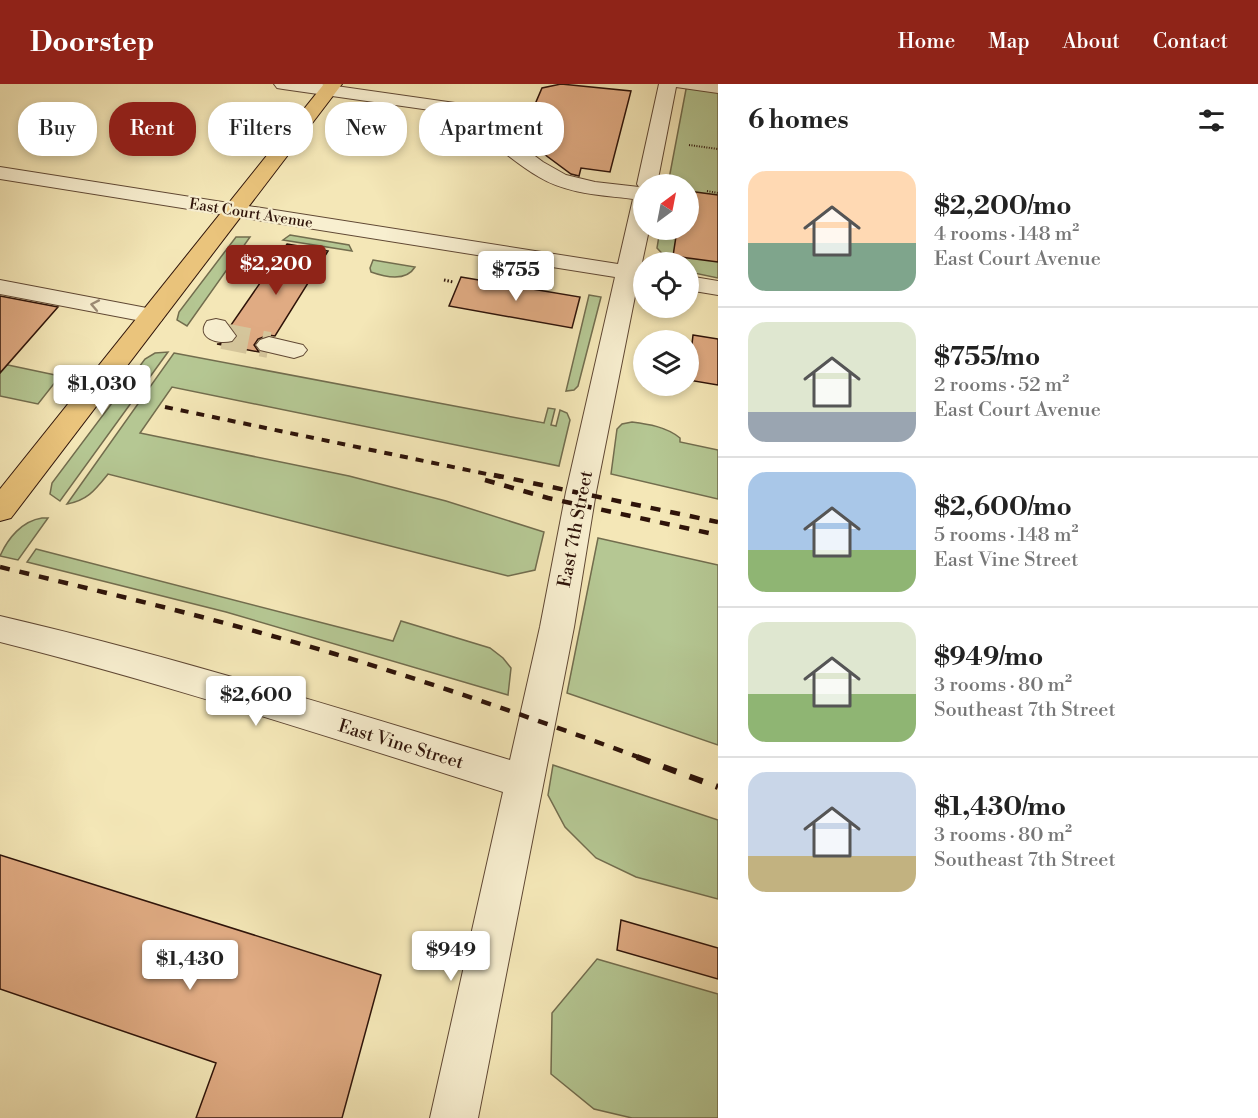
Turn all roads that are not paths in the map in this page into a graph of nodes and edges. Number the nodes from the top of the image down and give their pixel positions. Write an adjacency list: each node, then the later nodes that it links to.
1 (284, 84): 4 (street)
2 (668, 84): 7 (street)
3 (683, 84): 5 (street)
4 (331, 87): 8 (street); 9 (main road)
5 (718, 88)
6 (0, 173): 9 (street, East Court Avenue)
7 (649, 174)
8 (633, 192)
9 (235, 210): 10 (street, East Court Avenue); 15 (main road)
10 (633, 274)
11 (699, 285): 14 (street)
12 (633, 286): 20 (street, East 7th Street)
13 (0, 287): 15 (street, one-way to 13)
14 (718, 288)
15 (152, 328): 18 (main road)
16 (269, 345): 17 (street)
17 (294, 350)
18 (0, 510)
19 (0, 629): 20 (street, East Vine Street)
20 (524, 781): 21 (street, East 7th Street)
21 (454, 1118)

